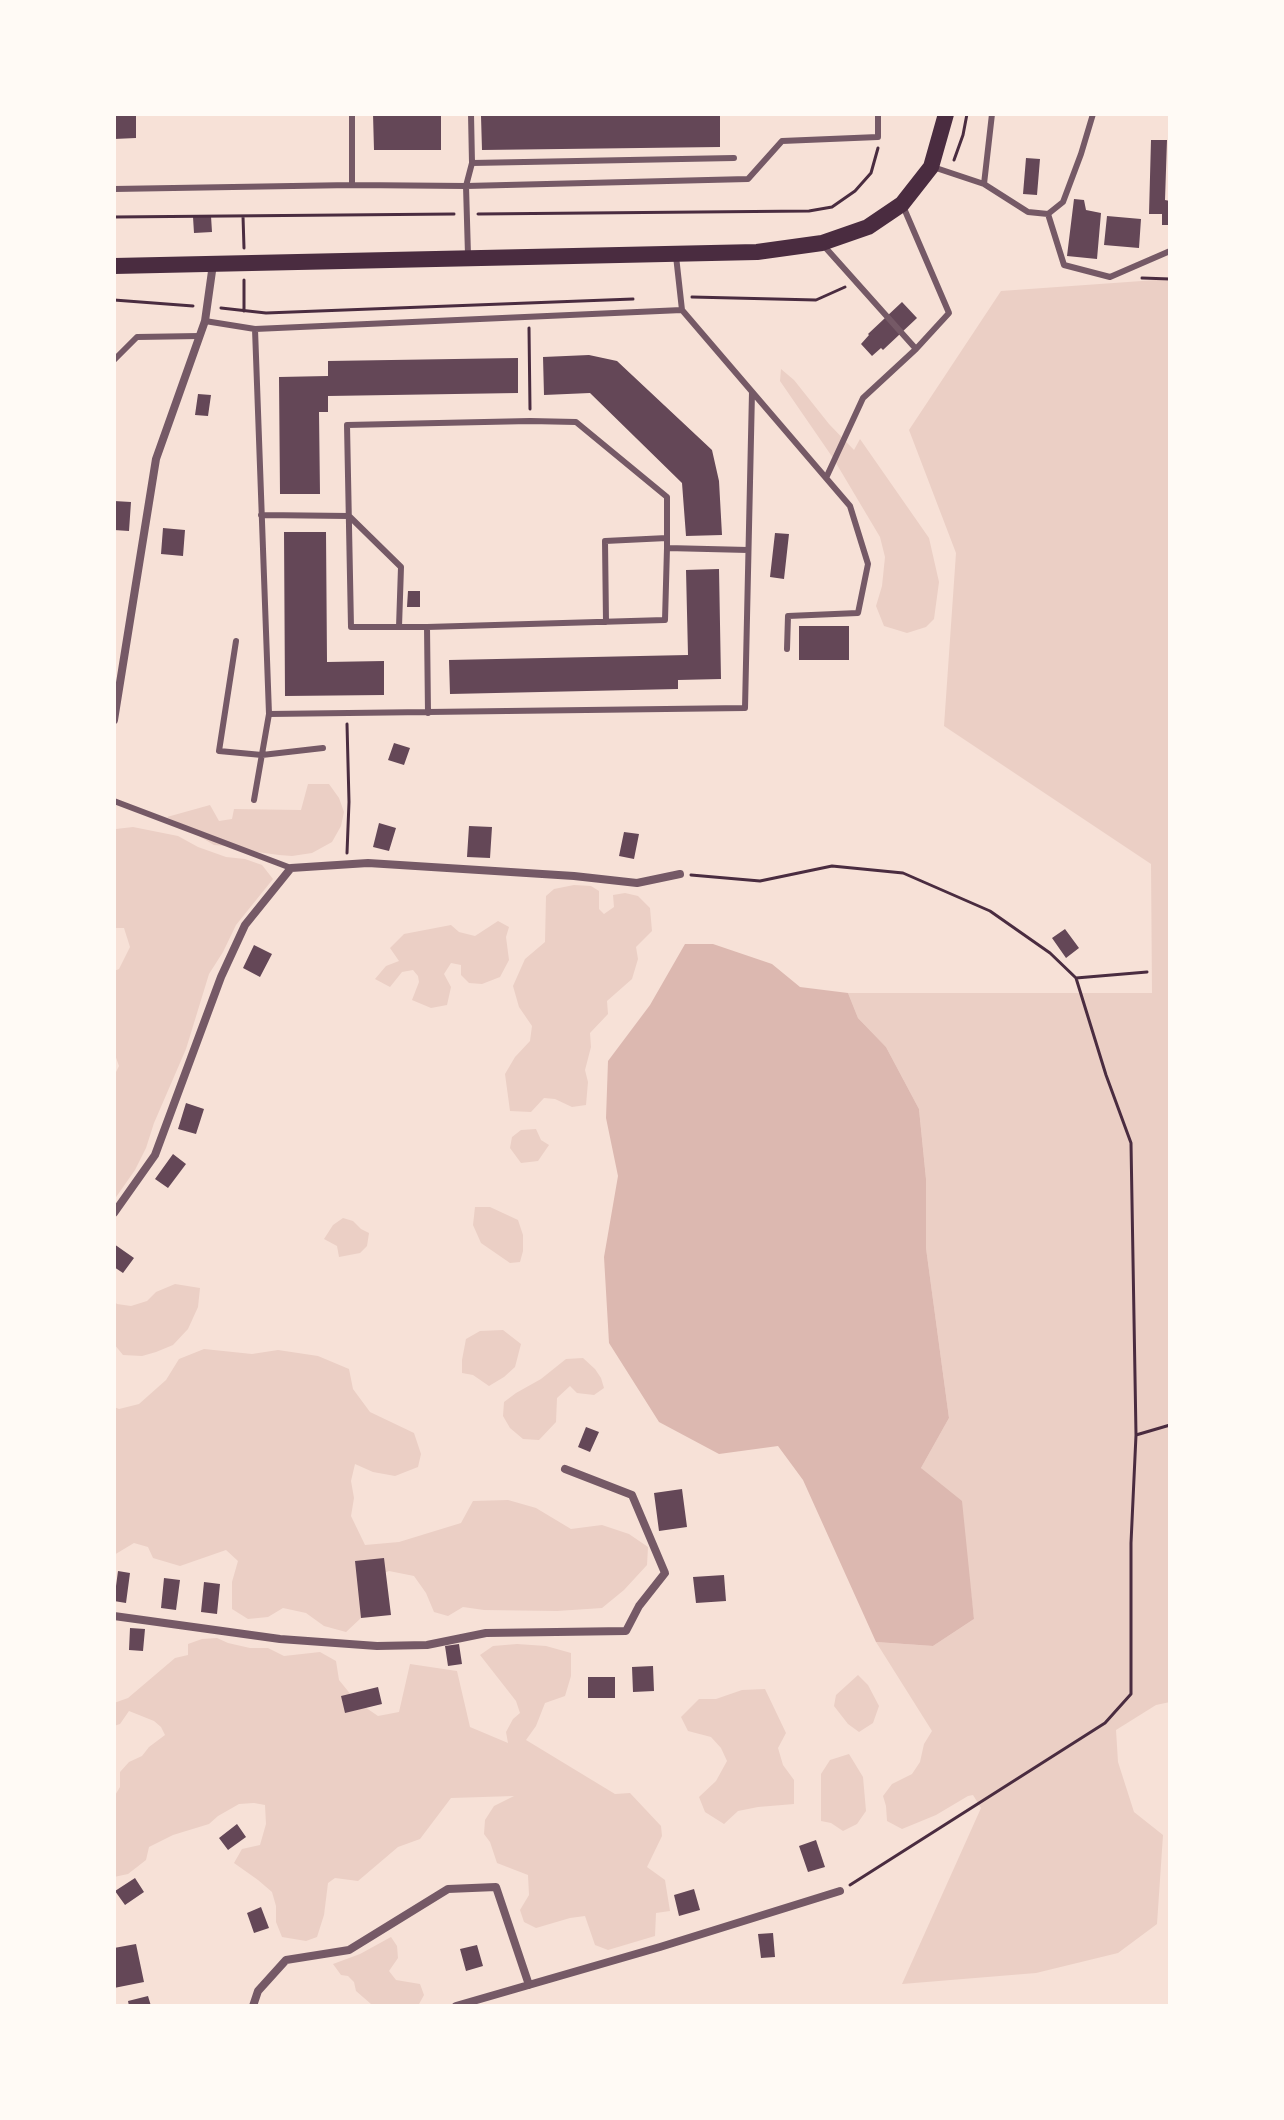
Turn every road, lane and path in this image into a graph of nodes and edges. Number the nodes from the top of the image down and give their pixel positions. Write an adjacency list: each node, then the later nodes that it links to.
1 (352, 114): 14 (lane)
2 (471, 114): 10 (lane)
3 (878, 114): 8 (lane)
4 (946, 114): 11 (main road)
5 (967, 114): 12 (path)
6 (992, 114): 13 (lane)
7 (1093, 114): 19 (lane)
8 (878, 137): 15 (lane); 18 (path)
9 (734, 158): 10 (lane)
10 (472, 163): 15 (lane)
11 (931, 167): 12 (lane); 17 (main road)
12 (950, 171): 13 (lane)
13 (984, 184): 19 (lane)
14 (352, 185): 15 (lane); 16 (lane)
15 (466, 186): 18 (lane)
16 (114, 189)
17 (902, 204): 21 (main road); 37 (lane)
18 (467, 214): 20 (path); 24 (lane)
19 (1048, 214): 22 (lane)
20 (114, 217)
21 (822, 243): 23 (main road); 27 (lane)
22 (1170, 251)
23 (676, 255): 24 (main road); 28 (lane)
24 (468, 259): 25 (main road)
25 (213, 264): 26 (main road); 31 (street)
26 (114, 266)
27 (856, 281): 28 (path); 37 (lane)
28 (680, 297): 32 (lane)
29 (632, 299): 31 (path)
30 (114, 300): 31 (path)
31 (207, 307): 34 (street)
32 (682, 310): 33 (lane); 39 (lane)
33 (529, 317): 35 (lane); 40 (path)
34 (205, 321): 35 (lane); 36 (street)
35 (255, 329): 42 (lane)
36 (199, 336): 38 (lane); 55 (street)
37 (916, 349): 41 (lane)
38 (114, 360)
39 (752, 392): 41 (lane); 46 (lane)
40 (530, 421): 43 (lane); 44 (lane)
41 (826, 478): 51 (lane)
42 (261, 515): 43 (lane); 53 (lane)
43 (349, 516): 48 (lane); 48 (lane)
44 (667, 538): 45 (lane); 47 (lane)
45 (667, 548): 46 (lane); 47 (lane)
46 (748, 550): 52 (lane)
47 (606, 622): 49 (lane)
48 (399, 627): 49 (lane)
49 (427, 627): 52 (lane)
50 (236, 641): 57 (lane)
51 (787, 649)
52 (428, 713): 54 (lane)
53 (269, 714): 54 (lane); 57 (lane)
54 (347, 714): 60 (path)
55 (114, 720)
56 (323, 748): 57 (lane)
57 (262, 755): 58 (lane)
58 (254, 800)
59 (114, 801): 61 (lane)
60 (346, 865): 61 (street); 62 (street)
61 (291, 868): 65 (street)
62 (680, 874): 64 (path)
63 (1147, 972): 64 (path)
64 (1076, 978): 67 (path)
65 (114, 1213)
66 (1170, 1425): 67 (path)
67 (1136, 1435): 70 (path)
68 (565, 1469): 69 (street)
69 (114, 1616)
70 (840, 1891): 71 (street)
71 (529, 1985): 72 (street); 73 (street)
72 (253, 2006)
73 (456, 2006)

